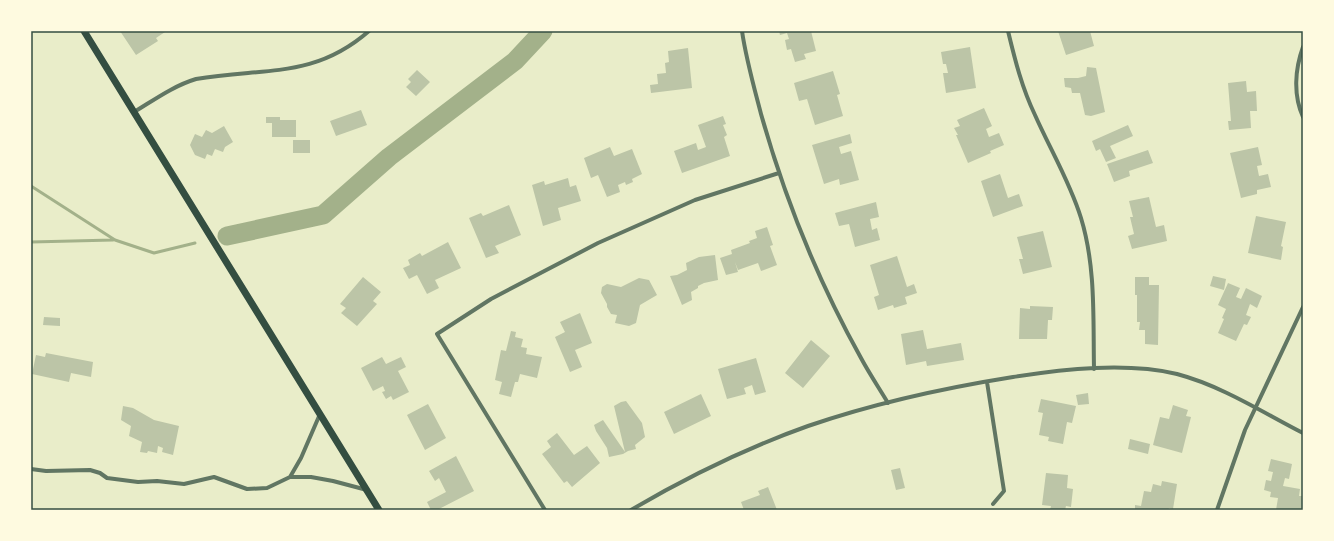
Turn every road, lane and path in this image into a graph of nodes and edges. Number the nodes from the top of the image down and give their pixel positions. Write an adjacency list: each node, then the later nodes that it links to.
1 (84, 31): 6 (main road)
2 (369, 31): 6 (street)
3 (742, 31): 8 (street)
4 (1008, 31): 10 (street)
5 (1303, 47): 7 (street)
6 (134, 112): 14 (main road)
7 (1303, 117)
8 (779, 173): 12 (street); 21 (street)
9 (1303, 307): 13 (street)
10 (1094, 369): 11 (street); 13 (street)
11 (987, 382): 12 (street); 19 (street)
12 (888, 402): 22 (street)
13 (1256, 408): 15 (street); 23 (street)
14 (320, 414): 17 (street); 18 (main road)
15 (1303, 433)
16 (31, 469): 17 (street)
17 (290, 477): 18 (street)
18 (367, 490): 20 (main road)
19 (993, 504)
20 (379, 510)
21 (545, 510)
22 (630, 510)
23 (1217, 510)

